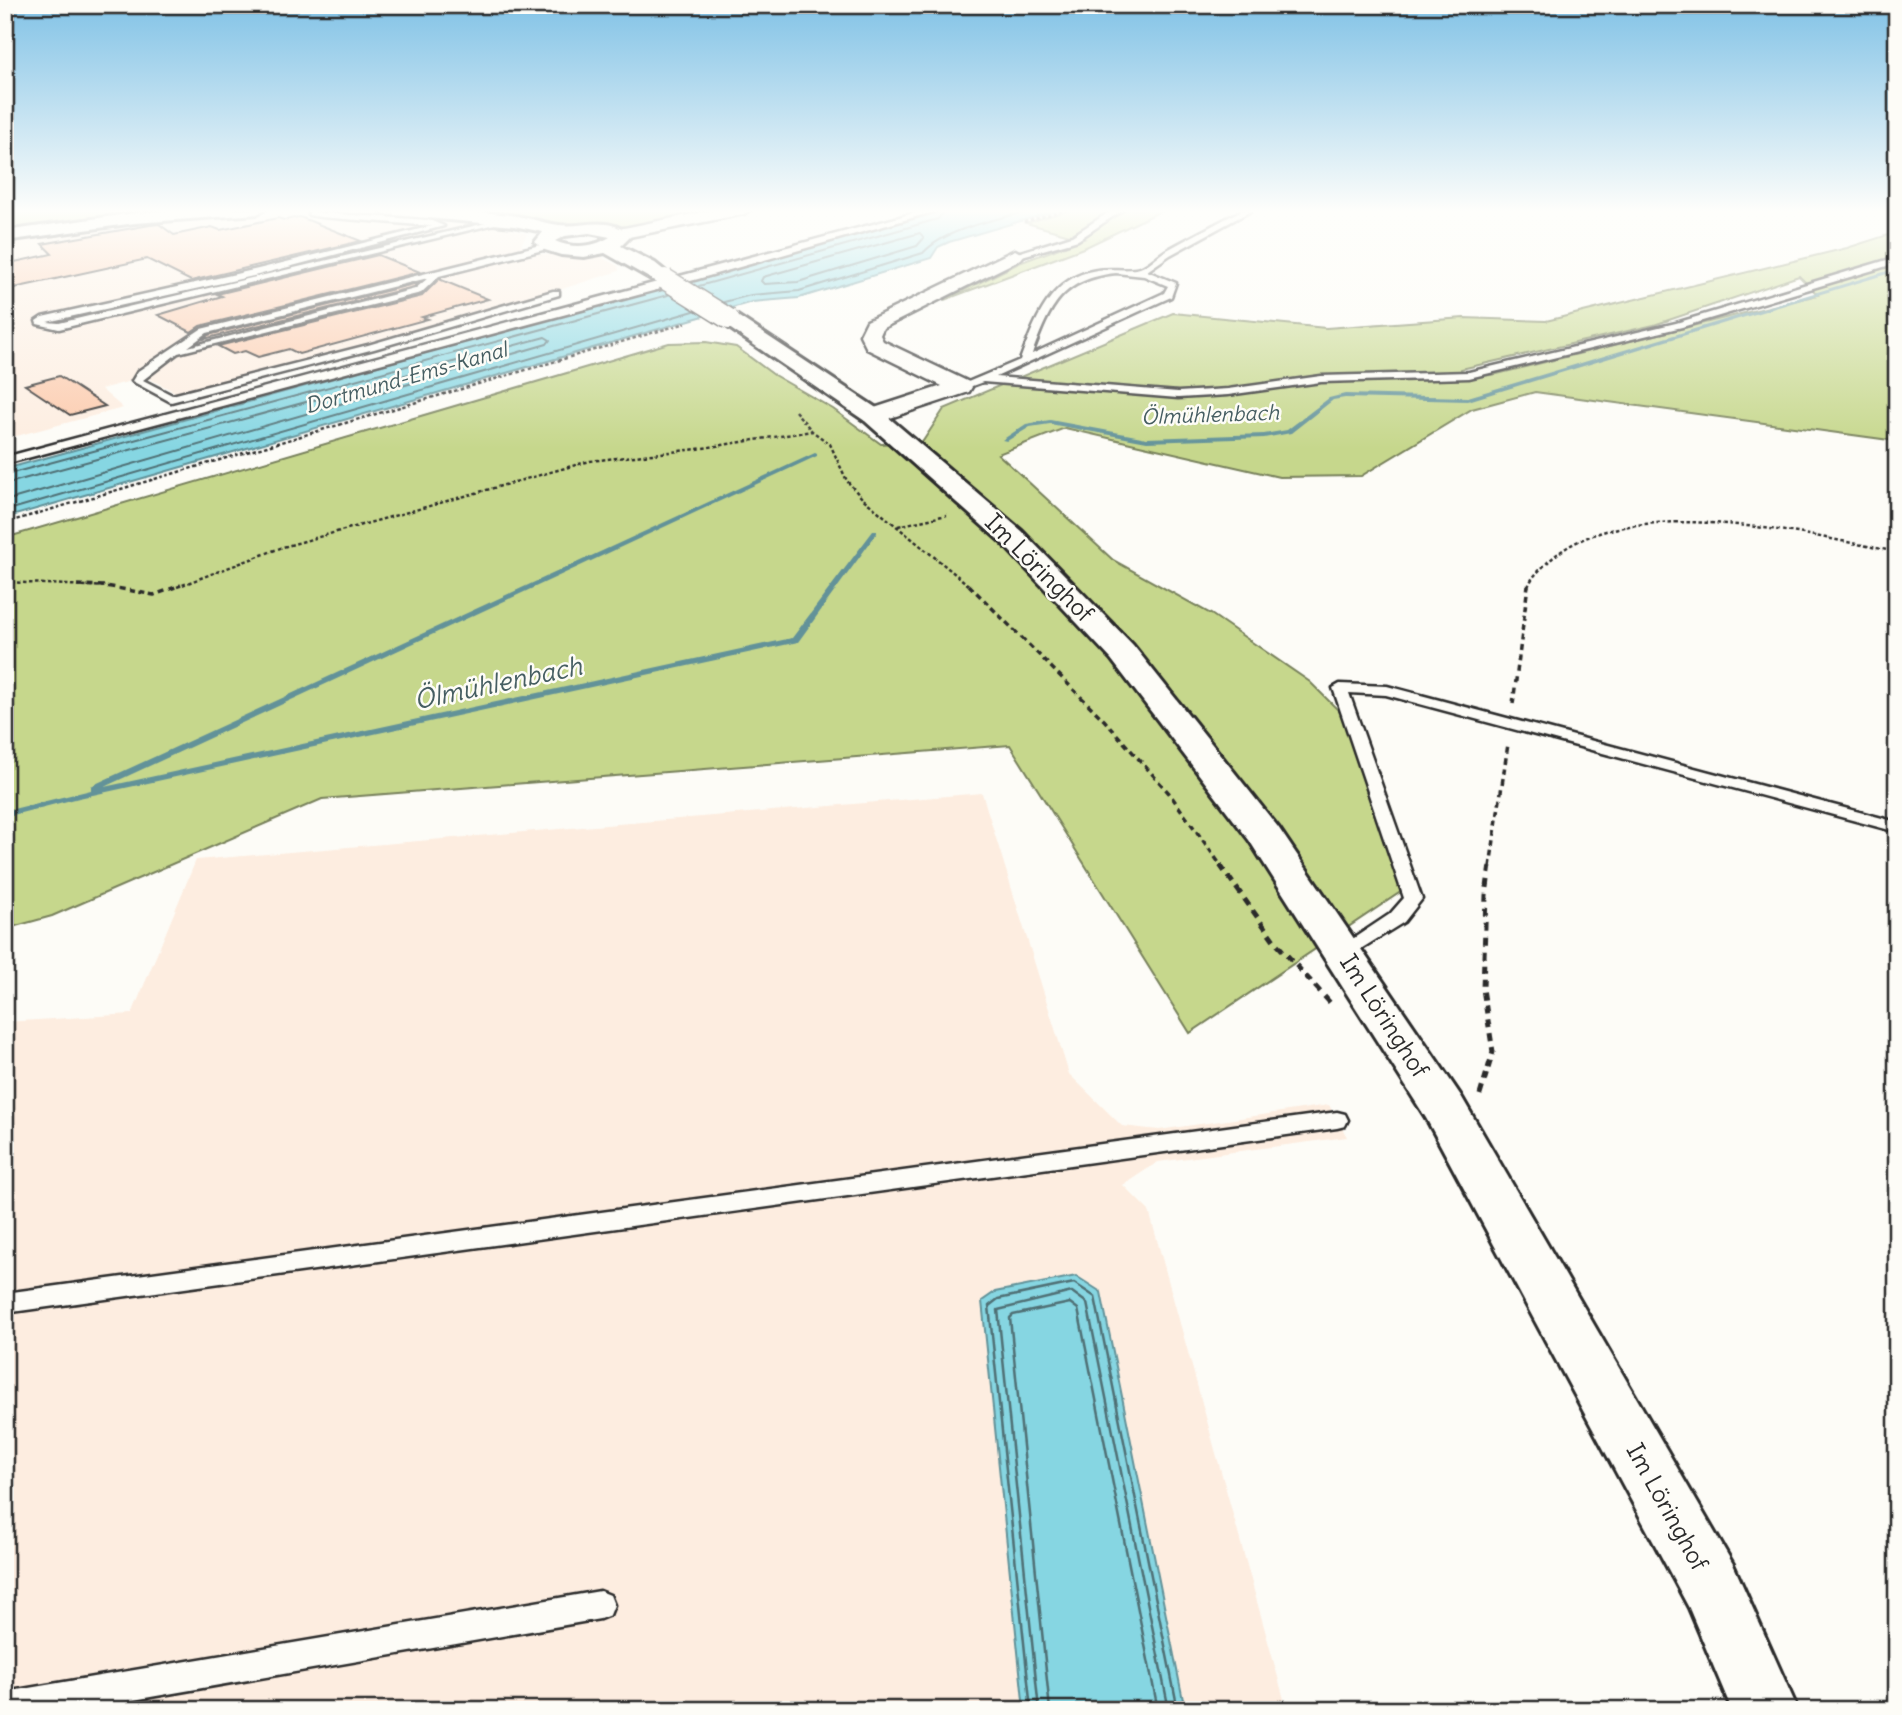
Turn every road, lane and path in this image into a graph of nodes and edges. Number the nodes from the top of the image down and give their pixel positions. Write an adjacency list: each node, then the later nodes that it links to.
1 (181, 289): 2 (lane)
2 (215, 289)
3 (374, 289): 12 (lane)
4 (421, 289): 14 (lane)
5 (650, 289): 22 (lane)
6 (681, 289): 20 (street, Im Löringhof, bridge)
7 (946, 289): 18 (street)
8 (1060, 289): 16 (lane)
9 (1171, 289): 16 (lane)
10 (1800, 289): 17 (lane)
11 (556, 293): 15 (lane)
12 (264, 316): 14 (lane); 15 (lane)
13 (690, 322): 24 (path)
14 (283, 326): 15 (lane)
15 (172, 353)
16 (1024, 362): 17 (lane)
17 (984, 379): 18 (lane)
18 (961, 387): 20 (street)
19 (795, 411): 21 (path)
20 (873, 416): 23 (street, Im Löringhof)
21 (813, 430): 25 (path); 27 (path)
22 (5, 461)
23 (979, 508): 25 (path); 30 (street, Im Löringhof)
24 (5, 523)
25 (897, 526): 31 (path)
26 (1897, 552): 28 (path)
27 (5, 582)
28 (1511, 724): 29 (lane); 30 (lane); 32 (path)
29 (1897, 827)
30 (1343, 954): 37 (street, Im Löringhof)
31 (1339, 1012)
32 (1493, 1052)
33 (1338, 1120): 34 (lane)
34 (5, 1303)
35 (600, 1605): 36 (lane)
36 (5, 1707)
37 (1765, 1710)

